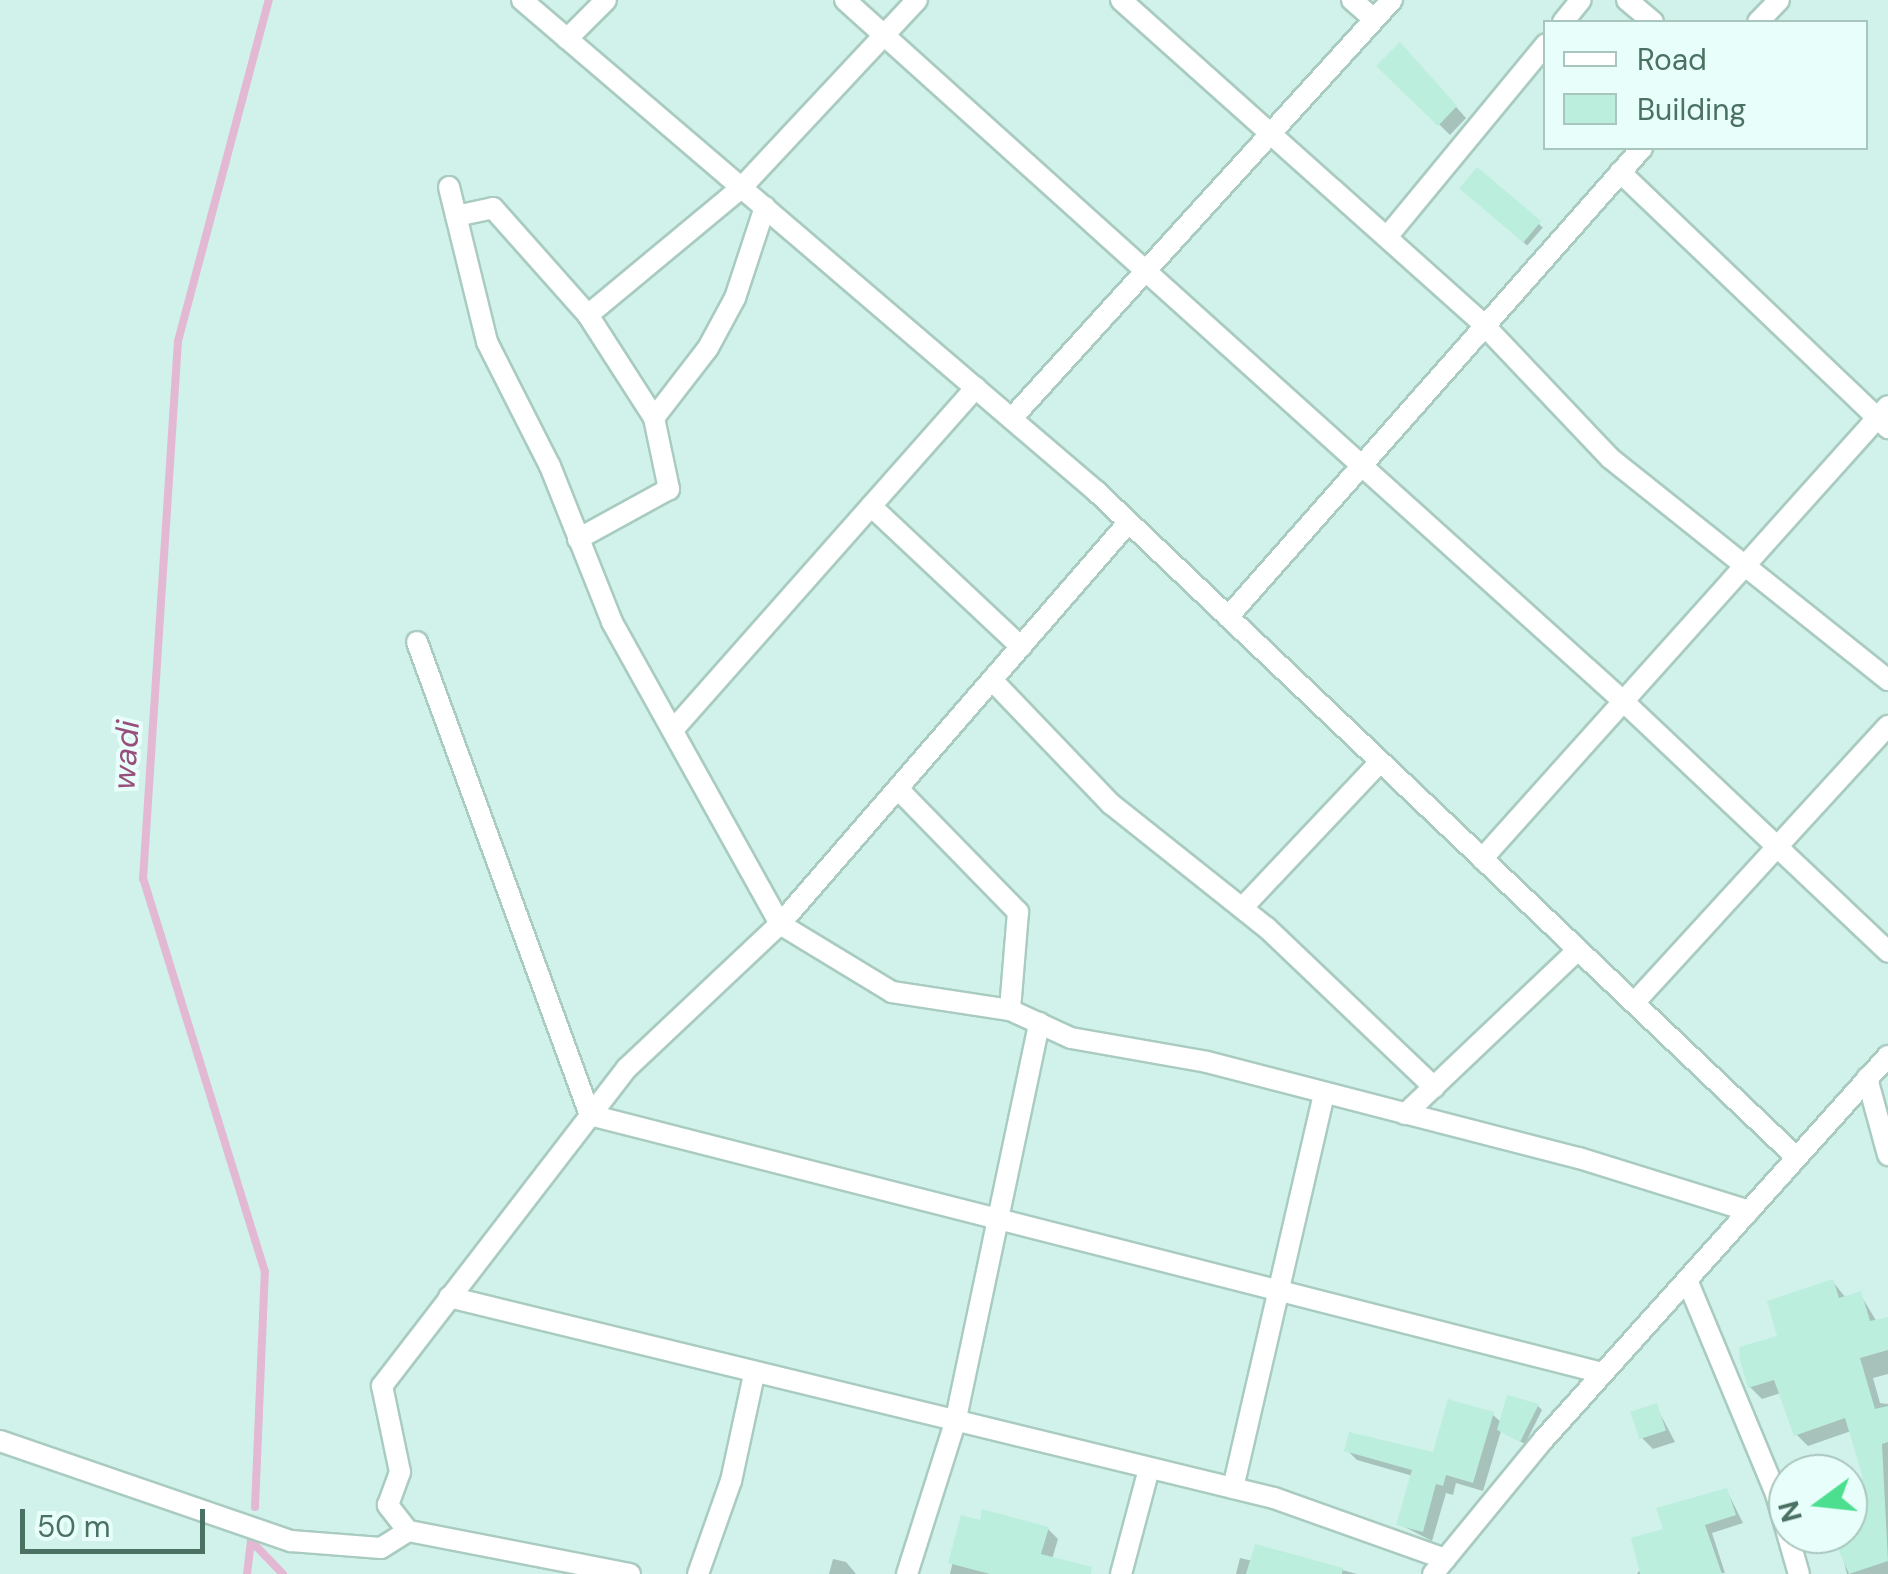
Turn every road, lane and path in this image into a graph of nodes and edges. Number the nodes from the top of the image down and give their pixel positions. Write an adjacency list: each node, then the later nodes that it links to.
1 (522, 0): 16 (street)
2 (606, 0): 16 (street)
3 (845, 0): 15 (street)
4 (917, 0): 15 (street)
5 (1121, 0): 18 (street)
6 (1352, 0): 11 (street)
7 (1392, 0): 11 (street)
8 (1582, 0): 12 (street)
9 (1627, 0): 13 (street)
10 (1779, 0): 14 (street)
11 (1374, 19): 18 (street)
12 (1565, 20)
13 (1651, 20)
14 (1760, 20)
15 (885, 36): 22 (street); 26 (street)
16 (567, 39): 22 (street)
17 (1543, 48): 25 (street)
18 (1271, 130): 25 (street); 26 (street)
19 (1640, 150): 20 (street)
20 (1620, 172): 28 (street); 30 (street)
21 (449, 187): 24 (street)
22 (742, 188): 23 (street); 27 (street)
23 (765, 207): 29 (street); 31 (street)
24 (456, 216): 27 (street); 36 (street)
25 (1388, 237): 28 (street)
26 (1144, 270): 32 (street); 33 (street)
27 (588, 315): 31 (street)
28 (1482, 323): 33 (street); 37 (street)
29 (976, 388): 32 (street); 34 (street)
30 (1885, 417): 37 (street)
31 (654, 418): 36 (street)
32 (1012, 418): 35 (street)
33 (1361, 464): 38 (street); 43 (street)
34 (871, 506): 40 (street); 45 (street)
35 (1128, 522): 38 (street); 40 (street)
36 (578, 539): 45 (street)
37 (1746, 564): 42 (street); 43 (street)
38 (1228, 618): 46 (street)
39 (417, 642): 62 (street)
40 (1020, 647): 41 (street)
41 (992, 680): 47 (street); 50 (street)
42 (1888, 680)
43 (1623, 701): 48 (street); 49 (street)
44 (1888, 726): 48 (street)
45 (673, 730): 51 (street)
46 (1380, 762): 49 (street); 50 (street)
47 (898, 788): 51 (street); 55 (street)
48 (1779, 845): 53 (street); 54 (street)
49 (1482, 858): 52 (street)
50 (1242, 908): 59 (street)
51 (780, 924): 55 (street); 62 (street)
52 (1578, 950): 54 (street); 59 (street)
53 (1888, 952)
54 (1634, 1003): 64 (street)
55 (1010, 1010): 56 (street)
56 (1039, 1023): 60 (street); 66 (street)
57 (1888, 1056): 58 (street)
58 (1866, 1078): 63 (street); 64 (street)
59 (1434, 1086): 61 (street)
60 (1324, 1094): 61 (street); 68 (street)
61 (1405, 1114): 65 (street)
62 (590, 1115): 66 (street); 69 (street)
63 (1888, 1155)
64 (1796, 1157): 65 (street)
65 (1748, 1211): 67 (street)
66 (1001, 1219): 68 (street); 72 (street)
67 (1686, 1280): 70 (street); 82 (street)
68 (1276, 1290): 70 (street); 75 (street)
69 (449, 1297): 71 (street); 76 (street)
70 (1602, 1373): 77 (street)
71 (754, 1375): 72 (street); 79 (street)
72 (955, 1423): 74 (street); 80 (street)
73 (0, 1442): 76 (street)
74 (1150, 1469): 75 (street); 81 (street)
75 (1233, 1488): 77 (street)
76 (408, 1530): 78 (street)
77 (1439, 1567)
78 (630, 1574)
79 (698, 1574)
80 (907, 1574)
81 (1121, 1574)
82 (1799, 1574)

